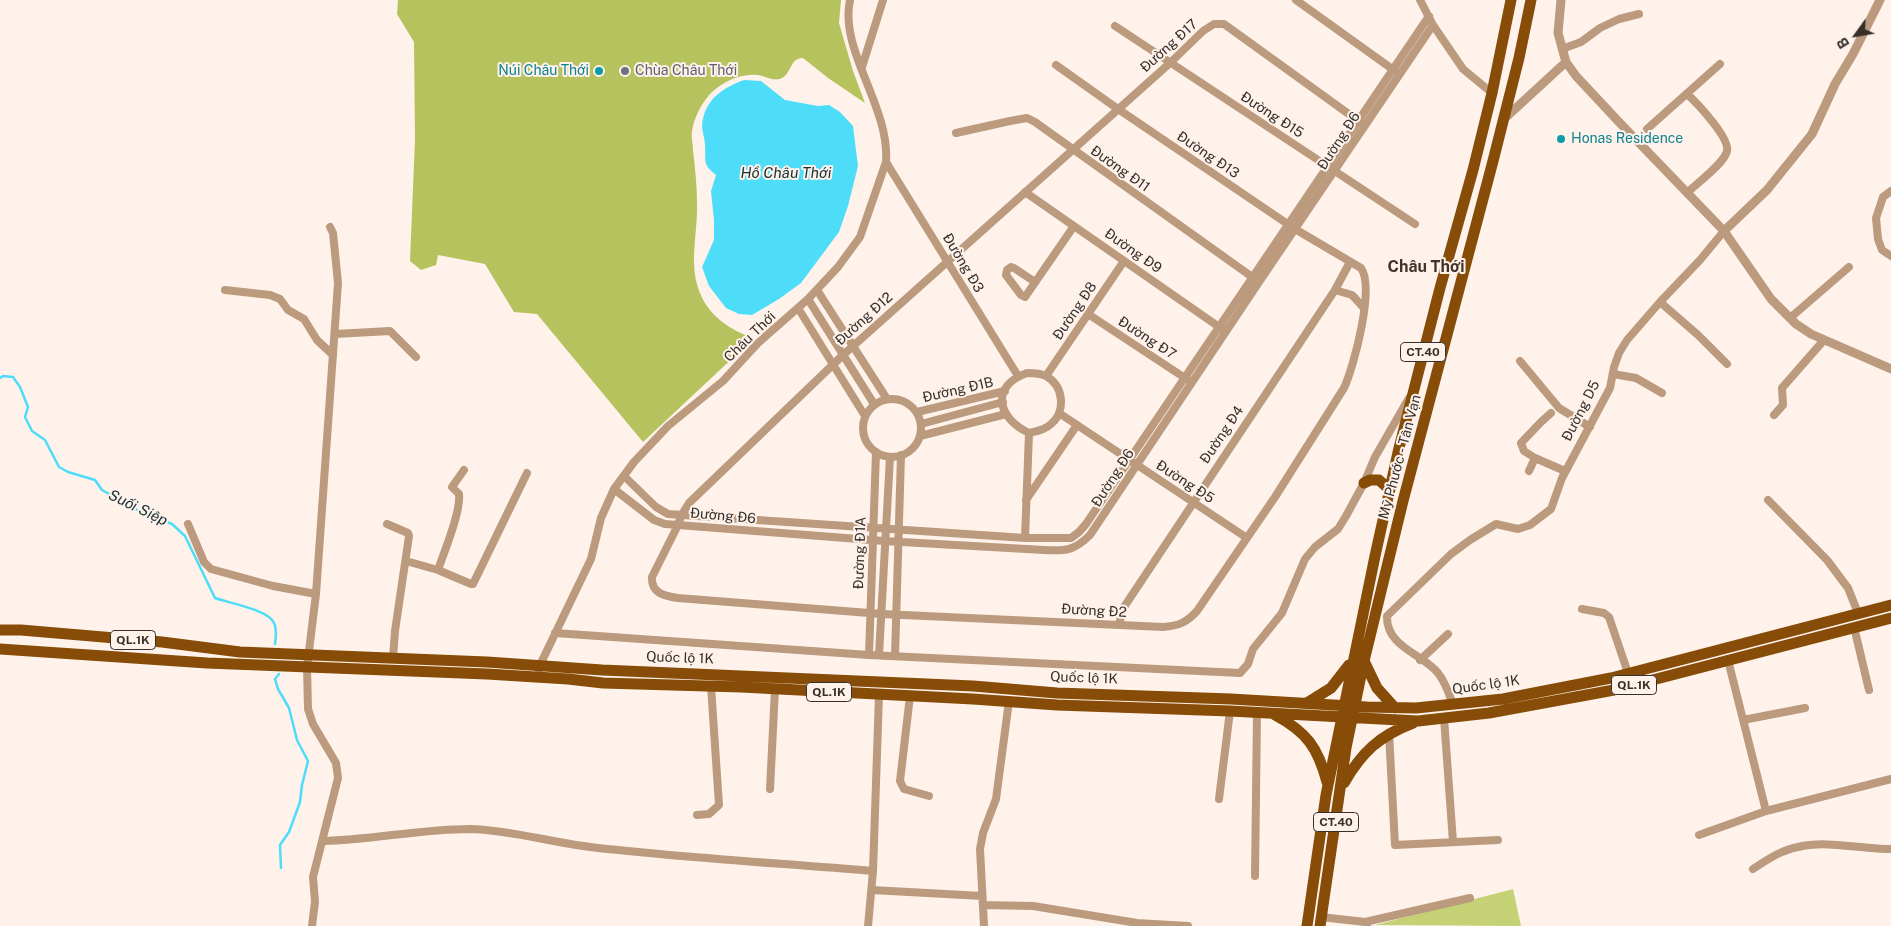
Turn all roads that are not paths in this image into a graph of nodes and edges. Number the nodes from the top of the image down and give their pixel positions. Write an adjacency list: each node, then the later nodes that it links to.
1 (850, 0): 18 (street, Châu Thới)
2 (883, 0): 18 (street)
3 (1296, 0): 19 (street)
4 (1420, 0): 10 (street)
5 (1511, 0): 20 (main road, Mỹ Phước - Tân Vạn / CT.40)
6 (1531, 0): 22 (main road, Mỹ Phước - Tân Vạn / CT.40)
7 (1561, 0): 13 (street)
8 (1880, 0): 40 (street, Đường D5)
9 (1640, 14): 13 (street)
10 (1428, 16): 11 (street); 19 (street, Đường Đ6)
11 (1433, 25): 19 (street, Đường Đ6); 20 (street)
12 (1115, 26): 15 (street, Đường Đ15)
13 (1562, 49): 14 (street)
14 (1566, 62): 24 (street); 34 (street)
15 (1170, 63): 23 (street, Đường Đ17); 25 (street, Đường Đ17); 30 (street, Đường Đ15)
16 (1720, 64): 21 (street)
17 (1056, 65): 23 (street, Đường Đ13)
18 (862, 67): 29 (street, Châu Thới)
19 (1396, 71): 25 (street, Đường Đ6)
20 (1492, 93): 22 (main road); 73 (main road, Mỹ Phước - Tân Vạn / CT.40)
21 (1687, 94): 26 (street); 34 (street)
22 (1509, 101): 24 (main road, Mỹ Phước - Tân Vạn / CT.40)
23 (1118, 109): 28 (street, Đường Đ17); 35 (street, Đường Đ13)
24 (1504, 119): 137 (main road, Mỹ Phước - Tân Vạn / CT.40)
25 (1361, 123): 30 (street, Đường Đ6); 31 (street, Đường Đ6)
26 (1647, 129)
27 (956, 133): 28 (street, Đường Đ11)
28 (1072, 150): 33 (street, Đường Đ12); 46 (street, Đường Đ11)
29 (886, 162): 43 (street, Đường Đ3); 49 (street, Châu Thới)
30 (1327, 166): 31 (street, Đường Đ15); 35 (street, Đường Đ6)
31 (1334, 171): 36 (street, Đường Đ15); 39 (street, Đường Đ6)
32 (1891, 191): 41 (street)
33 (1025, 192): 37 (street, Đường Đ9); 43 (street, Đường Đ12)
34 (1687, 193): 40 (street)
35 (1288, 224): 39 (street, Đường Đ13); 46 (street, Đường Đ6)
36 (1415, 224)
37 (1074, 226): 42 (street, Đường Đ9); 47 (street)
38 (330, 227): 58 (street)
39 (1295, 229): 44 (street, Đường Đ13); 46 (street, Đường Đ6)
40 (1724, 231): 52 (street, Đường D5); 56 (street)
41 (1891, 256)
42 (1124, 260): 55 (street, Đường Đ8); 57 (street, Đường Đ9)
43 (948, 262): 60 (street, Đường Đ12); 69 (street, Đường Đ3)
44 (1350, 262): 50 (street, Đường Đ4); 54 (street, Đường Đ2)
45 (1849, 267): 56 (street)
46 (1255, 280): 57 (street, Đường Đ6)
47 (1035, 282)
48 (225, 290): 61 (street)
49 (817, 290): 51 (street, Châu Thới); 60 (street)
50 (1335, 290): 54 (street); 111 (street, Đường Đ4)
51 (808, 299): 53 (street, Châu Thới); 62 (street)
52 (1660, 302): 66 (street); 68 (street, Đường D5)
53 (798, 308): 65 (street); 105 (street, Châu Thới)
54 (1364, 308): 127 (street, Đường Đ2)
55 (1088, 314): 70 (street, Đường Đ8); 71 (street, Đường Đ7)
56 (1790, 318): 59 (street)
57 (1222, 329): 71 (street, Đường Đ6); 72 (street, Đường Đ6)
58 (335, 334): 61 (street); 63 (street)
59 (1824, 340): 67 (street); 86 (street)
60 (853, 346): 62 (street, Đường Đ12); 76 (street)
61 (334, 355): 136 (street)
62 (843, 355): 65 (street, Đường Đ12); 79 (street)
63 (416, 357)
64 (1520, 361): 92 (street)
65 (833, 364): 87 (street); 112 (street, Đường Đ12)
66 (1727, 364)
67 (1891, 369)
68 (1613, 374): 75 (street); 92 (street, Đường D5)
69 (1018, 376): 70 (street); 74 (street)
70 (1046, 376): 85 (street)
71 (1184, 377): 72 (street, Đường Đ7); 80 (street, Đường Đ6)
72 (1192, 382): 88 (street, Đường Đ6)
73 (1414, 390): 106 (street); 108 (main road, Mỹ Phước - Tân Vạn / CT.40)
74 (1005, 392): 77 (street, Đường Đ1B); 78 (street)
75 (1662, 393)
76 (887, 399): 79 (street); 81 (street)
77 (960, 402): 81 (street, Đường Đ1B); 82 (street)
78 (1003, 402): 82 (street, Đường Đ1B); 84 (street)
79 (874, 404): 87 (street)
80 (1161, 411): 88 (street); 99 (street, Đường Đ6)
81 (917, 412): 89 (street)
82 (963, 413): 89 (street, Đường Đ1B); 90 (street)
83 (1552, 413): 98 (street)
84 (1006, 414): 90 (street); 93 (street)
85 (1059, 414): 91 (street, Đường Đ5); 93 (street)
86 (1774, 415)
87 (865, 416): 95 (street)
88 (1168, 417): 100 (street, Đường Đ6)
89 (921, 424): 94 (street)
90 (967, 424): 94 (street)
91 (1077, 425): 99 (street, Đường Đ5); 109 (street)
92 (1590, 427): 103 (street, Đường D5)
93 (1029, 433): 109 (street)
94 (920, 436): 96 (street)
95 (876, 452): 97 (street); 120 (street, Đường Đ1A)
96 (902, 455): 97 (street); 122 (street)
97 (890, 457): 121 (street, Đường Đ1A)
98 (1535, 458): 102 (street); 103 (street)
99 (1129, 460): 100 (street, Đường Đ5); 113 (street, Đường Đ6)
100 (1137, 465): 111 (street, Đường Đ5); 115 (street, Đường Đ6)
101 (464, 470): 135 (street)
102 (1528, 471)
103 (1565, 471): 144 (street, Đường D5)
104 (527, 473): 135 (street)
105 (624, 476): 107 (street, Châu Thới); 112 (street, Đường Đ6)
106 (1364, 483): 108 (main road); 155 (street)
107 (614, 489): 119 (street, Đường Đ6); 149 (street, Châu Thới)
108 (1390, 490): 157 (main road, Mỹ Phước - Tân Vạn / CT.40)
109 (1026, 500): 126 (street)
110 (1768, 500): 142 (street)
111 (1193, 502): 127 (street, Đường Đ5); 146 (street, Đường Đ4)
112 (681, 516): 114 (street, Đường Đ6); 119 (street, Đường Đ12)
113 (1090, 516): 115 (street); 128 (street, Đường Đ6)
114 (744, 520): 118 (street, Đường Đ6); 123 (street)
115 (1099, 522): 133 (street, Đường Đ6)
116 (188, 524): 136 (street)
117 (388, 524): 134 (street)
118 (813, 524): 120 (street, Đường Đ6); 124 (street)
119 (678, 525): 123 (street, Đường Đ6); 140 (street, Đường Đ2)
120 (873, 528): 121 (street, Đường Đ6); 129 (street, Đường Đ1A)
121 (886, 529): 122 (street, Đường Đ6); 130 (street, Đường Đ1A)
122 (898, 530): 125 (street, Đường Đ6); 131 (street)
123 (744, 531): 124 (street, Đường Đ6)
124 (812, 535): 129 (street, Đường Đ6)
125 (984, 535): 126 (street, Đường Đ6); 132 (street)
126 (1025, 538): 128 (street, Đường Đ6)
127 (1247, 538): 146 (street, Đường Đ2)
128 (1044, 539): 133 (street)
129 (873, 540): 130 (street, Đường Đ6); 140 (street, Đường Đ1A)
130 (886, 541): 131 (street, Đường Đ6); 141 (street, Đường Đ1A)
131 (898, 542): 132 (street, Đường Đ6); 143 (street)
132 (983, 546): 133 (street, Đường Đ6)
133 (1044, 550)
134 (406, 561): 135 (street); 156 (street)
135 (438, 570)
136 (316, 594): 152 (street)
137 (1379, 602): 144 (street); 157 (main road, Mỹ Phước - Tân Vạn / CT.40)
138 (1891, 605): 142 (main road, Quốc lộ 1K / QL.1K)
139 (1582, 609): 162 (street)
140 (871, 613): 141 (street, Đường Đ2); 153 (street, Đường Đ1A)
141 (882, 614): 143 (street, Đường Đ2); 154 (street, Đường Đ1A)
142 (1858, 614): 162 (main road, Quốc lộ 1K / QL.1K)
143 (895, 615): 146 (street, Đường Đ2); 155 (street)
144 (1387, 616): 158 (street)
145 (1891, 618): 147 (main road, Quốc lộ 1K / QL.1K)
146 (1119, 624)
147 (1854, 627): 159 (main road, Quốc lộ 1K / QL.1K); 165 (street)
148 (0, 630): 152 (main road, Quốc lộ 1K / QL.1K)
149 (555, 633): 153 (street); 161 (street, Châu Thới)
150 (1448, 634): 158 (street)
151 (0, 649): 160 (main road, Quốc lộ 1K / QL.1K)
152 (308, 654): 156 (main road, Quốc lộ 1K / QL.1K); 160 (street)
153 (869, 655): 154 (street)
154 (879, 655): 155 (street)
155 (895, 656)
156 (393, 658): 161 (main road, Quốc lộ 1K / QL.1K)
157 (1358, 660): 169 (main road); 171 (main road, Mỹ Phước - Tân Vạn / CT.40); 172 (main road)
158 (1420, 660): 170 (street)
159 (1728, 660): 178 (main road, Quốc lộ 1K / QL.1K); 180 (street)
160 (307, 667): 161 (main road, Quốc lộ 1K / QL.1K); 192 (street)
161 (539, 671): 163 (main road, Quốc lộ 1K / QL.1K); 169 (main road, Quốc lộ 1K / QL.1K)
162 (1628, 673): 170 (main road, Quốc lộ 1K / QL.1K)
163 (711, 686): 164 (main road, Quốc lộ 1K / QL.1K); 189 (street)
164 (775, 689): 166 (main road, Quốc lộ 1K / QL.1K); 184 (street)
165 (1869, 690)
166 (879, 695): 167 (main road, Quốc lộ 1K / QL.1K); 196 (street)
167 (910, 696): 168 (main road, Quốc lộ 1K / QL.1K); 186 (street)
168 (1009, 702): 174 (main road, Quốc lộ 1K / QL.1K); 199 (street)
169 (1307, 703): 171 (main road, Quốc lộ 1K / QL.1K)
170 (1453, 705): 172 (main road, Quốc lộ 1K / QL.1K)
171 (1349, 706): 172 (main road, Quốc lộ 1K / QL.1K); 177 (main road, Mỹ Phước - Tân Vạn)
172 (1396, 708)
173 (1805, 708): 180 (street)
174 (1230, 711): 175 (main road, Quốc lộ 1K / QL.1K); 187 (street)
175 (1257, 712): 176 (main road, Quốc lộ 1K / QL.1K); 197 (street)
176 (1271, 713): 177 (main road, Quốc lộ 1K / QL.1K); 183 (main road)
177 (1347, 718): 179 (main road, Quốc lộ 1K / QL.1K); 183 (main road, Mỹ Phước - Tân Vạn / CT.40); 185 (main road, Mỹ Phước - Tân Vạn / CT.40)
178 (1444, 718): 179 (main road, Quốc lộ 1K / QL.1K); 193 (street)
179 (1418, 720): 181 (main road)
180 (1743, 720): 188 (street)
181 (1389, 733): 185 (main road); 193 (street)
182 (1891, 779): 188 (street)
183 (1328, 786): 208 (main road, Mỹ Phước - Tân Vạn / CT.40)
184 (770, 789)
185 (1341, 789): 202 (main road, Mỹ Phước - Tân Vạn / CT.40)
186 (929, 796)
187 (1219, 799)
188 (1766, 811): 190 (street)
189 (697, 814)
190 (1699, 835)
191 (1498, 840): 193 (street)
192 (323, 841): 196 (street); 204 (street)
193 (1453, 842)
194 (1891, 848): 195 (street)
195 (1753, 869)
196 (873, 871): 198 (street)
197 (1255, 876)
198 (872, 890): 199 (street); 205 (street)
199 (982, 896): 201 (street)
200 (1470, 898): 203 (street)
201 (983, 905): 206 (street); 207 (street)
202 (1321, 922): 203 (street)
203 (1366, 924)
204 (312, 926)
205 (868, 926)
206 (984, 926)
207 (1188, 926)
208 (1307, 926)

